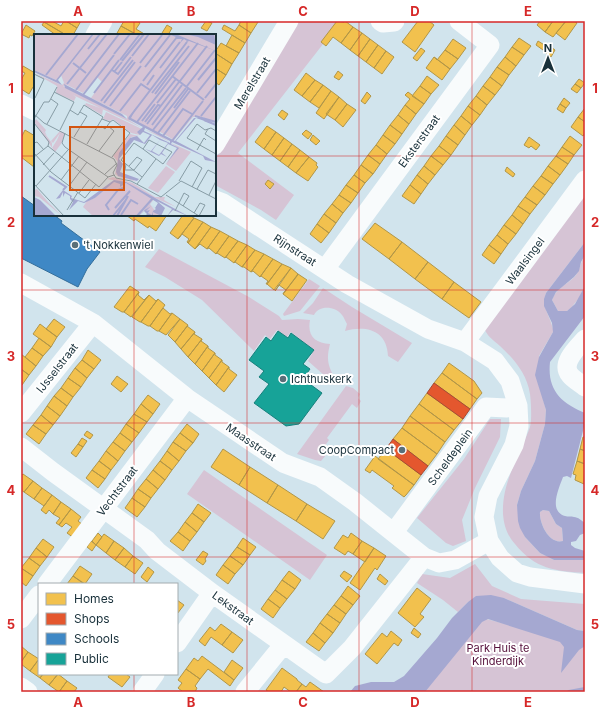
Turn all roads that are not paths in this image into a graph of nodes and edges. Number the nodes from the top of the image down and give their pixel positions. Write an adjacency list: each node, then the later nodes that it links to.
1 (103, 21): 6 (street)
2 (289, 21): 9 (street, Merelstraat)
3 (380, 21): 4 (street)
4 (395, 21)
5 (459, 21): 12 (street, Eksterstraat)
6 (96, 34)
7 (21, 104): 8 (street)
8 (34, 110)
9 (216, 143)
10 (585, 180): 16 (street, Waalsingel)
11 (216, 200): 12 (street, Rijnstraat)
12 (325, 269): 16 (street, Rijnstraat)
13 (21, 283): 14 (street, Maasstraat)
14 (93, 323): 18 (street, Maasstraat); 20 (street, IJsselstraat)
15 (585, 339): 17 (street)
16 (465, 342): 19 (street)
17 (585, 387)
18 (187, 398): 22 (street, Vechtstraat); 23 (street, Maasstraat)
19 (518, 406): 23 (street, Scheldeplein); 24 (street)
20 (21, 413)
21 (21, 447): 22 (street, Lekstraat)
22 (104, 508): 26 (street, Vechtstraat); 28 (street, Lekstraat)
23 (394, 532): 25 (street, Maasstraat)
24 (489, 542): 25 (street, Maasstraat); 27 (street)
25 (424, 557): 32 (street, Lekstraat)
26 (48, 583)
27 (585, 584)
28 (212, 593): 31 (street); 32 (street, Lekstraat)
29 (38, 596): 30 (street)
30 (21, 619)
31 (178, 642)
32 (284, 644): 37 (street)
33 (154, 675): 36 (street)
34 (21, 687): 35 (street)
35 (28, 692)
36 (142, 692)
37 (245, 692)

